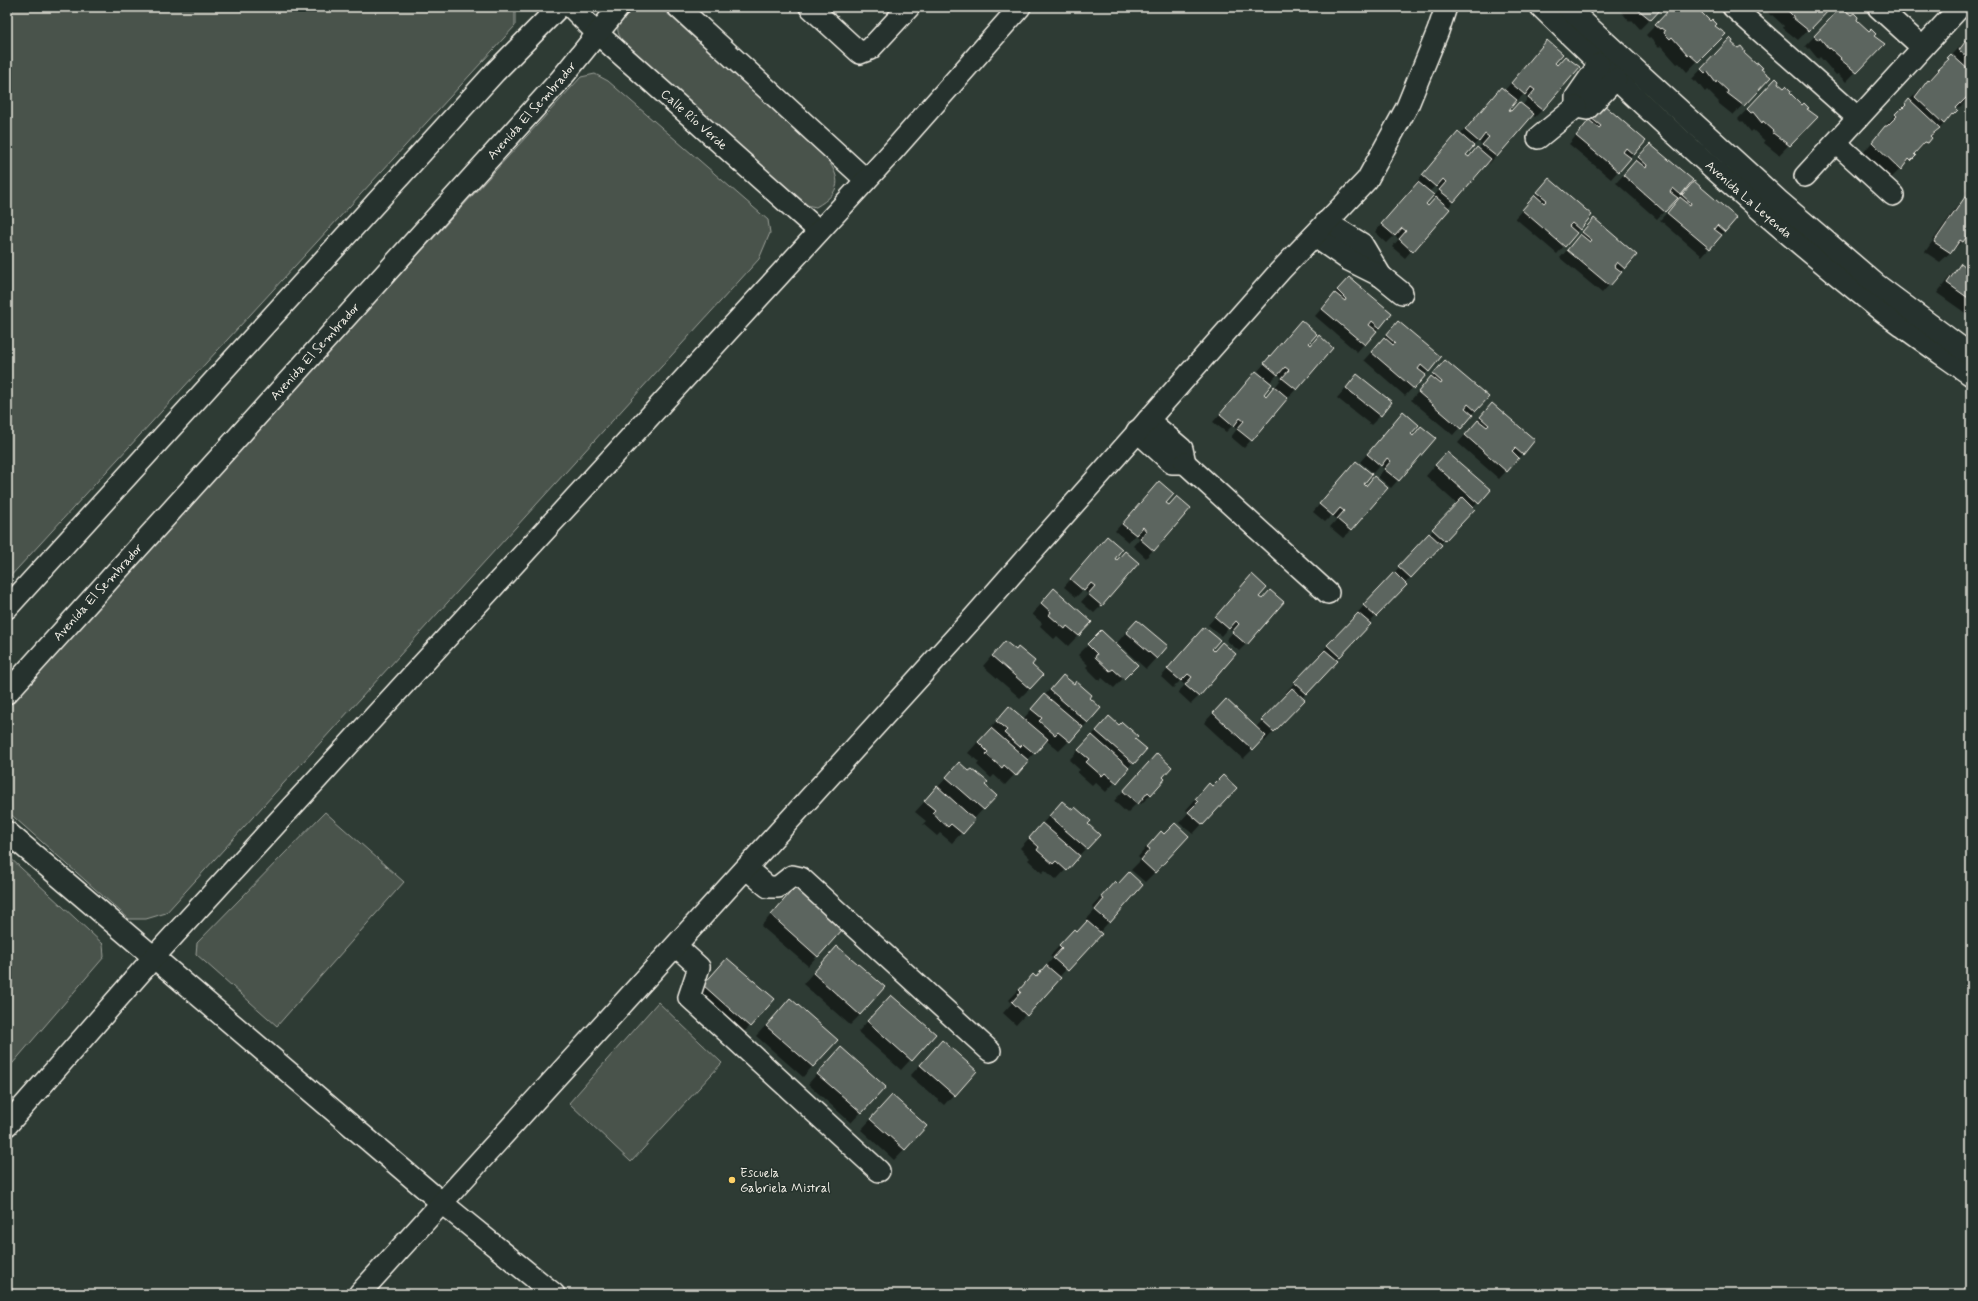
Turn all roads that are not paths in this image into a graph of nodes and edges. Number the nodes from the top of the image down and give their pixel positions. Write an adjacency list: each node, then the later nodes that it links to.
1 (559, 7): 32 (street)
2 (571, 7): 14 (street, Calle Río Verde)
3 (619, 7): 14 (street, Avenida El Sembrador)
4 (678, 7): 23 (street)
5 (810, 7): 6 (street)
6 (909, 7)
7 (1020, 7): 23 (street)
8 (1446, 7): 25 (street)
9 (1541, 7): 16 (street, Avenida La Leyenda)
10 (1567, 7): 28 (street, Avenida La Leyenda)
11 (1734, 7): 19 (street)
12 (1878, 7): 15 (street)
13 (1960, 7): 15 (street)
14 (598, 34): 26 (street, Calle Río Verde); 33 (street, Avenida El Sembrador)
15 (1922, 47): 19 (street)
16 (1599, 64): 17 (street, Avenida La Leyenda); 18 (street)
17 (1616, 79): 18 (street); 29 (street, Avenida La Leyenda)
18 (1576, 107): 20 (street)
19 (1858, 118): 21 (street)
20 (1538, 138)
21 (1836, 143): 22 (street); 24 (street)
22 (1805, 176)
23 (866, 180): 26 (street)
24 (1893, 195)
25 (1320, 229): 27 (street); 30 (street)
26 (819, 231): 37 (street)
27 (1402, 293)
28 (1971, 356)
29 (1971, 375)
30 (1142, 426): 31 (street); 35 (street)
31 (1328, 593)
32 (7, 608)
33 (7, 693)
34 (7, 832): 37 (street)
35 (747, 868): 36 (street); 38 (street)
36 (676, 946): 40 (street); 41 (street)
37 (154, 957): 39 (street); 41 (street)
38 (990, 1051)
39 (7, 1125)
40 (879, 1171)
41 (442, 1203): 42 (street); 43 (street)
42 (359, 1294)
43 (554, 1294)

